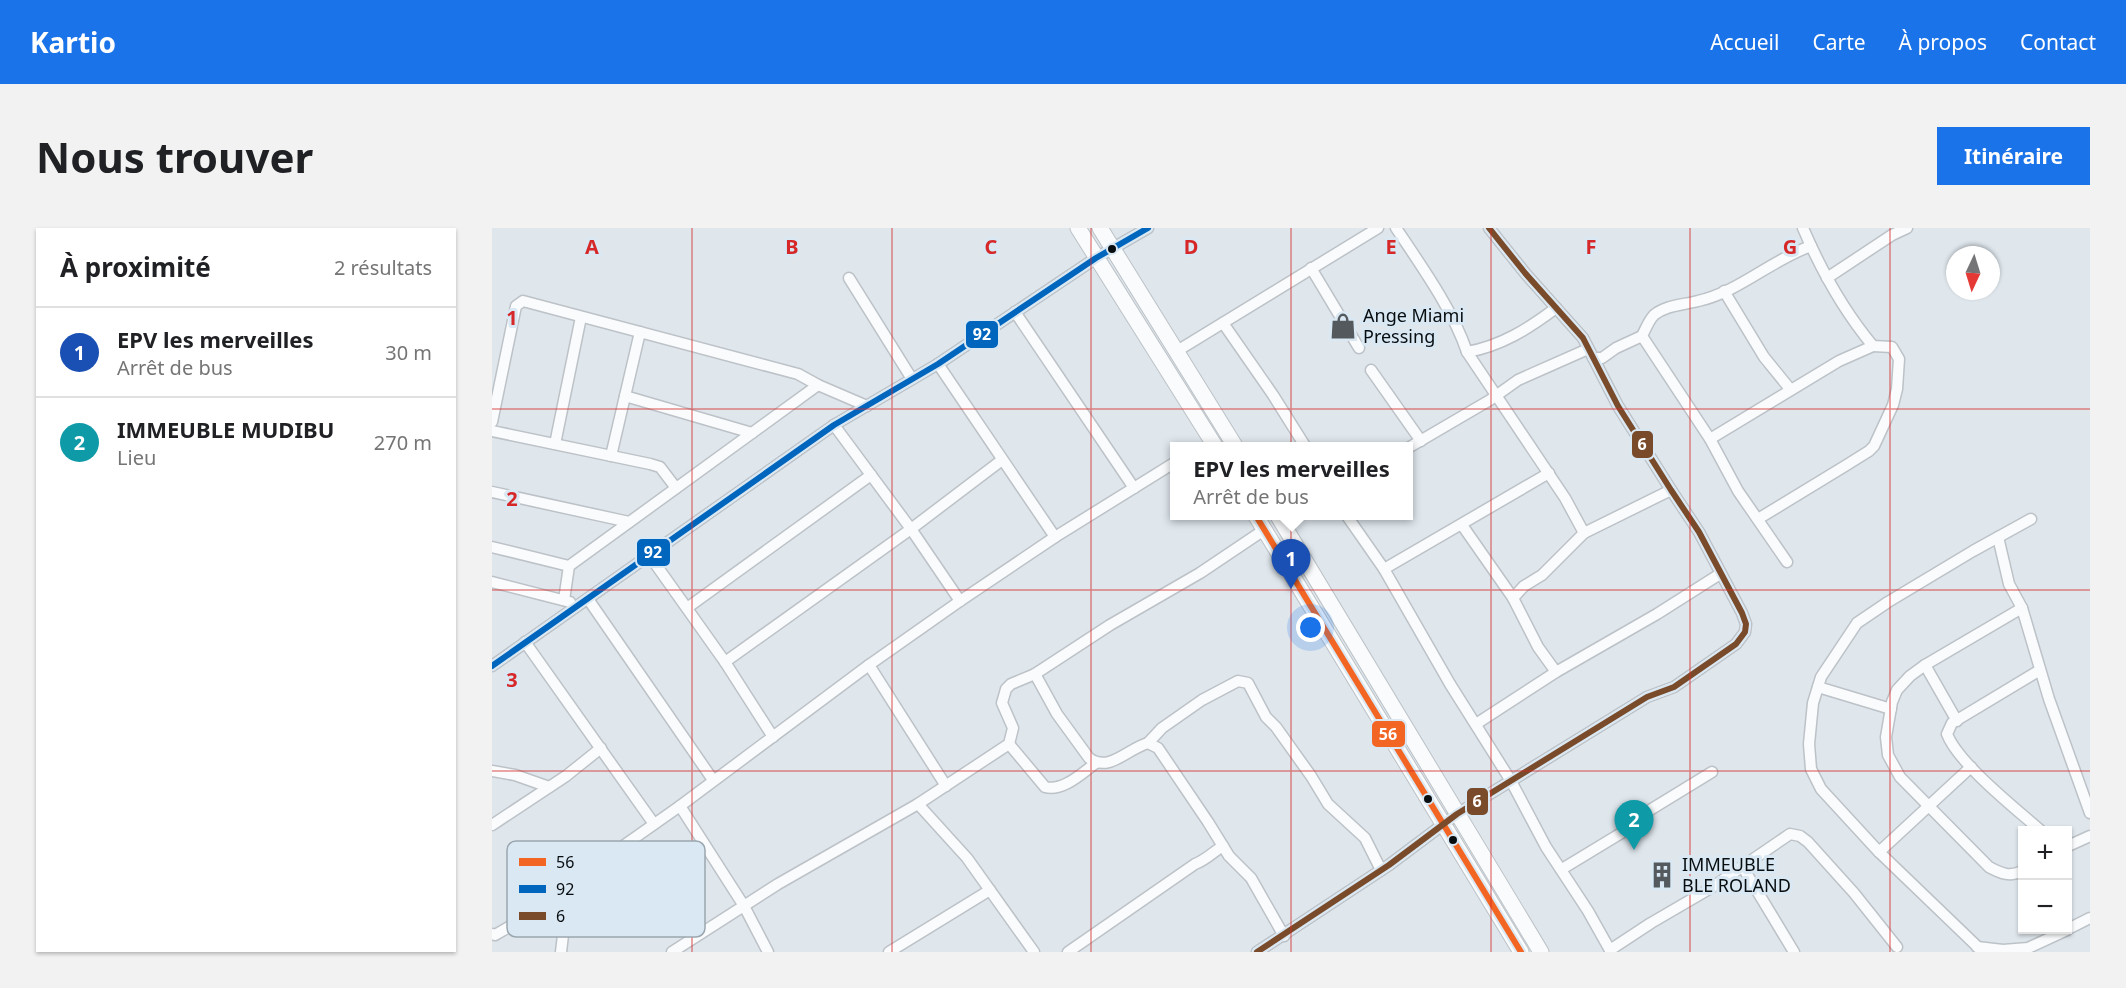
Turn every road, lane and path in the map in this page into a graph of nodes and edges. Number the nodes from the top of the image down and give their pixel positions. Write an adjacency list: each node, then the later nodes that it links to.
1 (1078, 228): 11 (main road)
2 (1100, 228): 10 (main road)
3 (1148, 228): 10 (street)
4 (1378, 228): 12 (street)
5 (1396, 228): 25 (street)
6 (1489, 228): 16 (street)
7 (1803, 228): 9 (street)
8 (1907, 228): 14 (street)
9 (1811, 246): 14 (street); 15 (street)
10 (1113, 249): 11 (street); 24 (main road)
11 (1096, 258): 17 (street); 41 (main road)
12 (1311, 268): 19 (street); 23 (street)
13 (849, 278): 29 (street)
14 (1827, 278): 22 (street)
15 (1724, 291): 21 (street); 31 (street)
16 (1556, 308): 25 (street); 26 (street)
17 (1015, 312): 27 (street); 52 (street)
18 (581, 316): 20 (street); 35 (street); 44 (street)
19 (1224, 323): 24 (street); 43 (street)
20 (640, 332): 30 (street); 32 (street)
21 (1642, 336): 26 (street); 39 (street)
22 (1873, 345): 31 (street); 55 (street)
23 (1359, 348)
24 (1177, 351): 42 (main road)
25 (1467, 351): 33 (street)
26 (1591, 353): 33 (street); 53 (street)
27 (938, 364): 29 (street); 47 (street)
28 (1371, 370): 40 (street)
29 (912, 379): 34 (street)
30 (818, 385): 34 (street); 38 (street)
31 (1790, 389): 39 (street)
32 (625, 396): 38 (street); 46 (street)
33 (1496, 396): 40 (street); 49 (street)
34 (867, 406): 36 (street)
35 (492, 422)
36 (834, 425): 50 (street); 68 (street)
37 (492, 431): 44 (street)
38 (752, 433): 51 (street)
39 (1710, 439): 55 (street)
40 (1421, 441): 45 (street)
41 (1208, 442)
42 (1232, 442)
43 (1302, 442)
44 (555, 444): 46 (street)
45 (1413, 445)
46 (611, 456): 51 (street)
47 (1002, 460): 62 (street); 65 (street)
48 (1170, 466): 52 (street)
49 (1549, 473): 61 (street); 64 (street)
50 (871, 475): 62 (street); 78 (street)
51 (676, 488): 60 (street)
52 (1134, 488): 65 (street)
53 (1671, 490): 64 (street); 72 (street)
54 (492, 492): 60 (street)
55 (1758, 519): 69 (street)
56 (2031, 519): 66 (street)
57 (1258, 520): 63 (main road)
58 (1285, 520): 108 (main road)
59 (1350, 520): 71 (street)
60 (630, 522): 70 (street)
61 (1462, 525): 71 (street); 74 (street)
62 (911, 529): 76 (street); 81 (street)
63 (1264, 530): 87 (street); 111 (main road)
64 (1584, 533): 74 (street)
65 (1055, 537): 76 (street)
66 (1998, 537): 79 (street); 88 (street)
67 (492, 547): 70 (street)
68 (650, 555): 77 (street); 78 (street)
69 (1787, 562)
70 (569, 566): 75 (street)
71 (1384, 570): 91 (street)
72 (1720, 574): 86 (street); 101 (street)
73 (492, 582): 75 (street)
74 (1513, 598): 86 (street)
75 (564, 600): 77 (street)
76 (960, 601): 82 (street)
77 (584, 602): 80 (street); 100 (street)
78 (687, 608): 81 (street)
79 (2022, 608): 83 (street); 85 (street)
80 (525, 642): 84 (street); 95 (street)
81 (725, 662): 92 (street)
82 (870, 665): 92 (street); 102 (street)
83 (1925, 665): 89 (street); 90 (street)
84 (492, 666)
85 (2040, 670): 90 (street); 107 (street)
86 (1556, 672): 91 (street)
87 (1035, 674): 94 (street); 96 (street)
88 (1818, 687): 89 (street); 119 (street)
89 (1891, 709): 106 (street)
90 (1957, 721): 97 (street)
91 (1476, 724): 101 (street)
92 (773, 737): 100 (street)
93 (1148, 743): 96 (street); 118 (street); 122 (street)
94 (1009, 744): 96 (street); 102 (street)
95 (601, 748): 103 (street); 109 (street)
96 (1096, 763)
97 (1971, 767): 106 (street); 112 (street)
98 (492, 771): 103 (street)
99 (1712, 772): 121 (street)
100 (713, 780): 105 (street)
101 (1511, 781): 108 (street); 121 (street)
102 (946, 786): 104 (street)
103 (549, 787): 110 (street)
104 (918, 804): 124 (street); 125 (street)
105 (680, 806): 109 (street); 115 (street)
106 (1928, 806): 119 (street); 123 (street)
107 (2090, 813)
108 (1457, 814): 111 (street); 146 (main road)
109 (654, 824): 114 (street)
110 (492, 825)
111 (1443, 825): 122 (street); 145 (main road)
112 (2035, 826)
113 (2090, 836): 116 (street)
114 (630, 841)
115 (702, 841)
116 (2072, 844)
117 (705, 845): 125 (street)
118 (1223, 846): 132 (street); 143 (street)
119 (1879, 852): 136 (street)
120 (1742, 866): 135 (street); 137 (street); 147 (street)
121 (1562, 869): 137 (street)
122 (1381, 870): 132 (street)
123 (2018, 873)
124 (990, 890): 141 (street); 142 (street)
125 (744, 906): 129 (street); 140 (street)
126 (2090, 918): 127 (street)
127 (2072, 927)
128 (507, 928): 130 (street)
129 (705, 931)
130 (492, 934)
131 (2057, 934): 136 (street)
132 (1284, 936): 144 (street)
133 (563, 937): 138 (street)
134 (695, 937): 139 (street)
135 (1897, 947)
136 (1980, 950)
137 (1610, 951)
138 (561, 952)
139 (672, 952)
140 (768, 952)
141 (889, 952)
142 (1034, 952)
143 (1068, 952)
144 (1257, 952)
145 (1521, 952)
146 (1540, 952)
147 (1794, 952)

